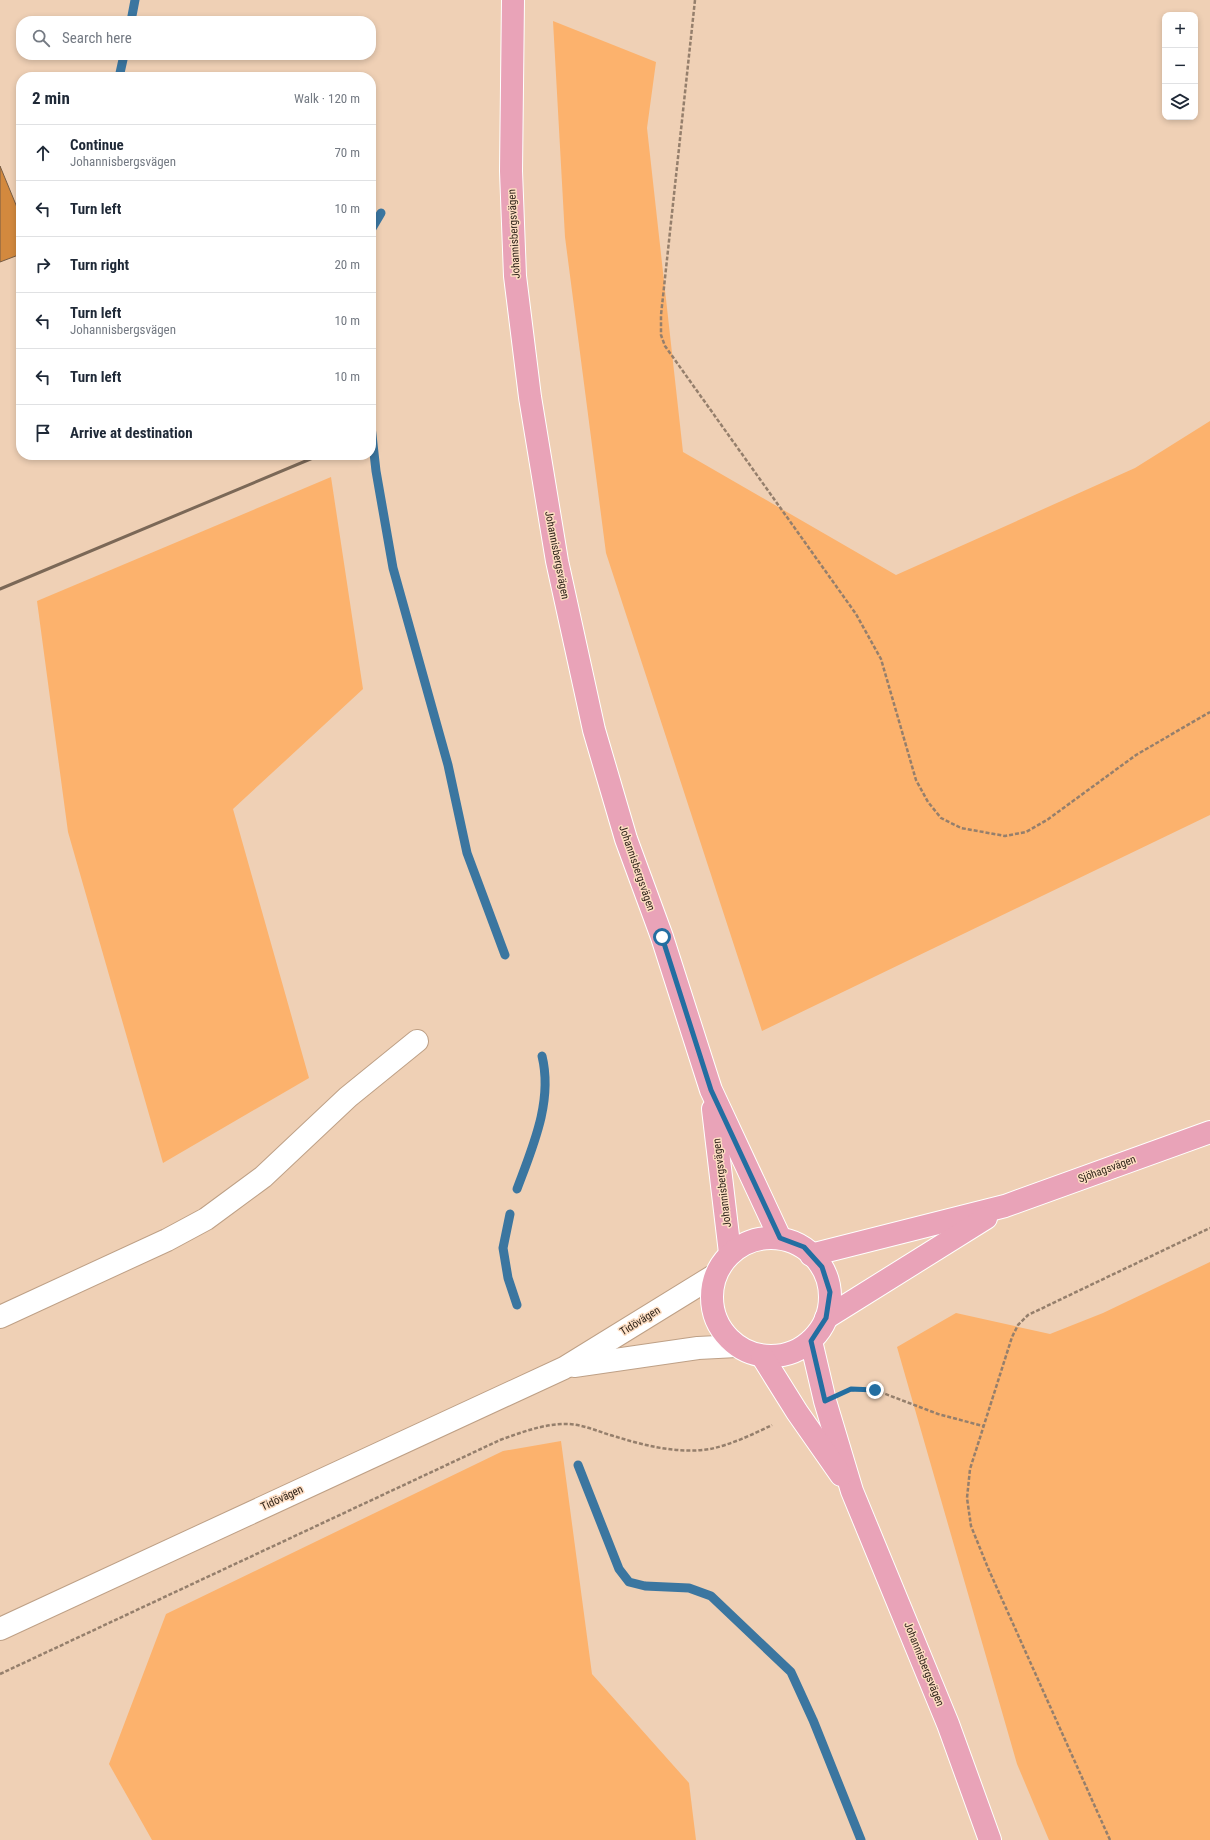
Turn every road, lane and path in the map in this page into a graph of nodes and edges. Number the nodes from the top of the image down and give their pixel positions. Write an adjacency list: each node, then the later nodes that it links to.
1 (513, 0): 5 (main road, Johannisbergsvägen)
2 (696, 0): 3 (path)
3 (1210, 712)
4 (417, 1040): 13 (street)
5 (711, 1090): 9 (main road, Johannisbergsvägen); 10 (main road, Johannisbergsvägen)
6 (1210, 1132): 7 (main road, Sjöhagsvägen)
7 (1005, 1206): 11 (main road, Sjöhagsvägen); 14 (main road, Sjöhagsvägen)
8 (1210, 1228): 21 (path)
9 (780, 1238): 10 (main road); 11 (main road)
10 (730, 1253): 12 (main road)
11 (811, 1255): 14 (main road)
12 (715, 1275): 16 (main road); 18 (street, Tidövägen)
13 (0, 1316)
14 (826, 1318): 15 (main road)
15 (811, 1341): 17 (main road); 19 (main road, Johannisbergsvägen)
16 (737, 1346): 17 (main road); 18 (street, Tidövägen)
17 (762, 1356): 20 (main road, Johannisbergsvägen)
18 (564, 1368): 23 (street, Tidövägen)
19 (825, 1401): 21 (path); 22 (main road, Johannisbergsvägen)
20 (797, 1412): 22 (main road, Johannisbergsvägen); 24 (path)
21 (983, 1426): 26 (path)
22 (852, 1491): 25 (main road, Johannisbergsvägen)
23 (0, 1629)
24 (0, 1674)
25 (990, 1840)
26 (1110, 1840)

